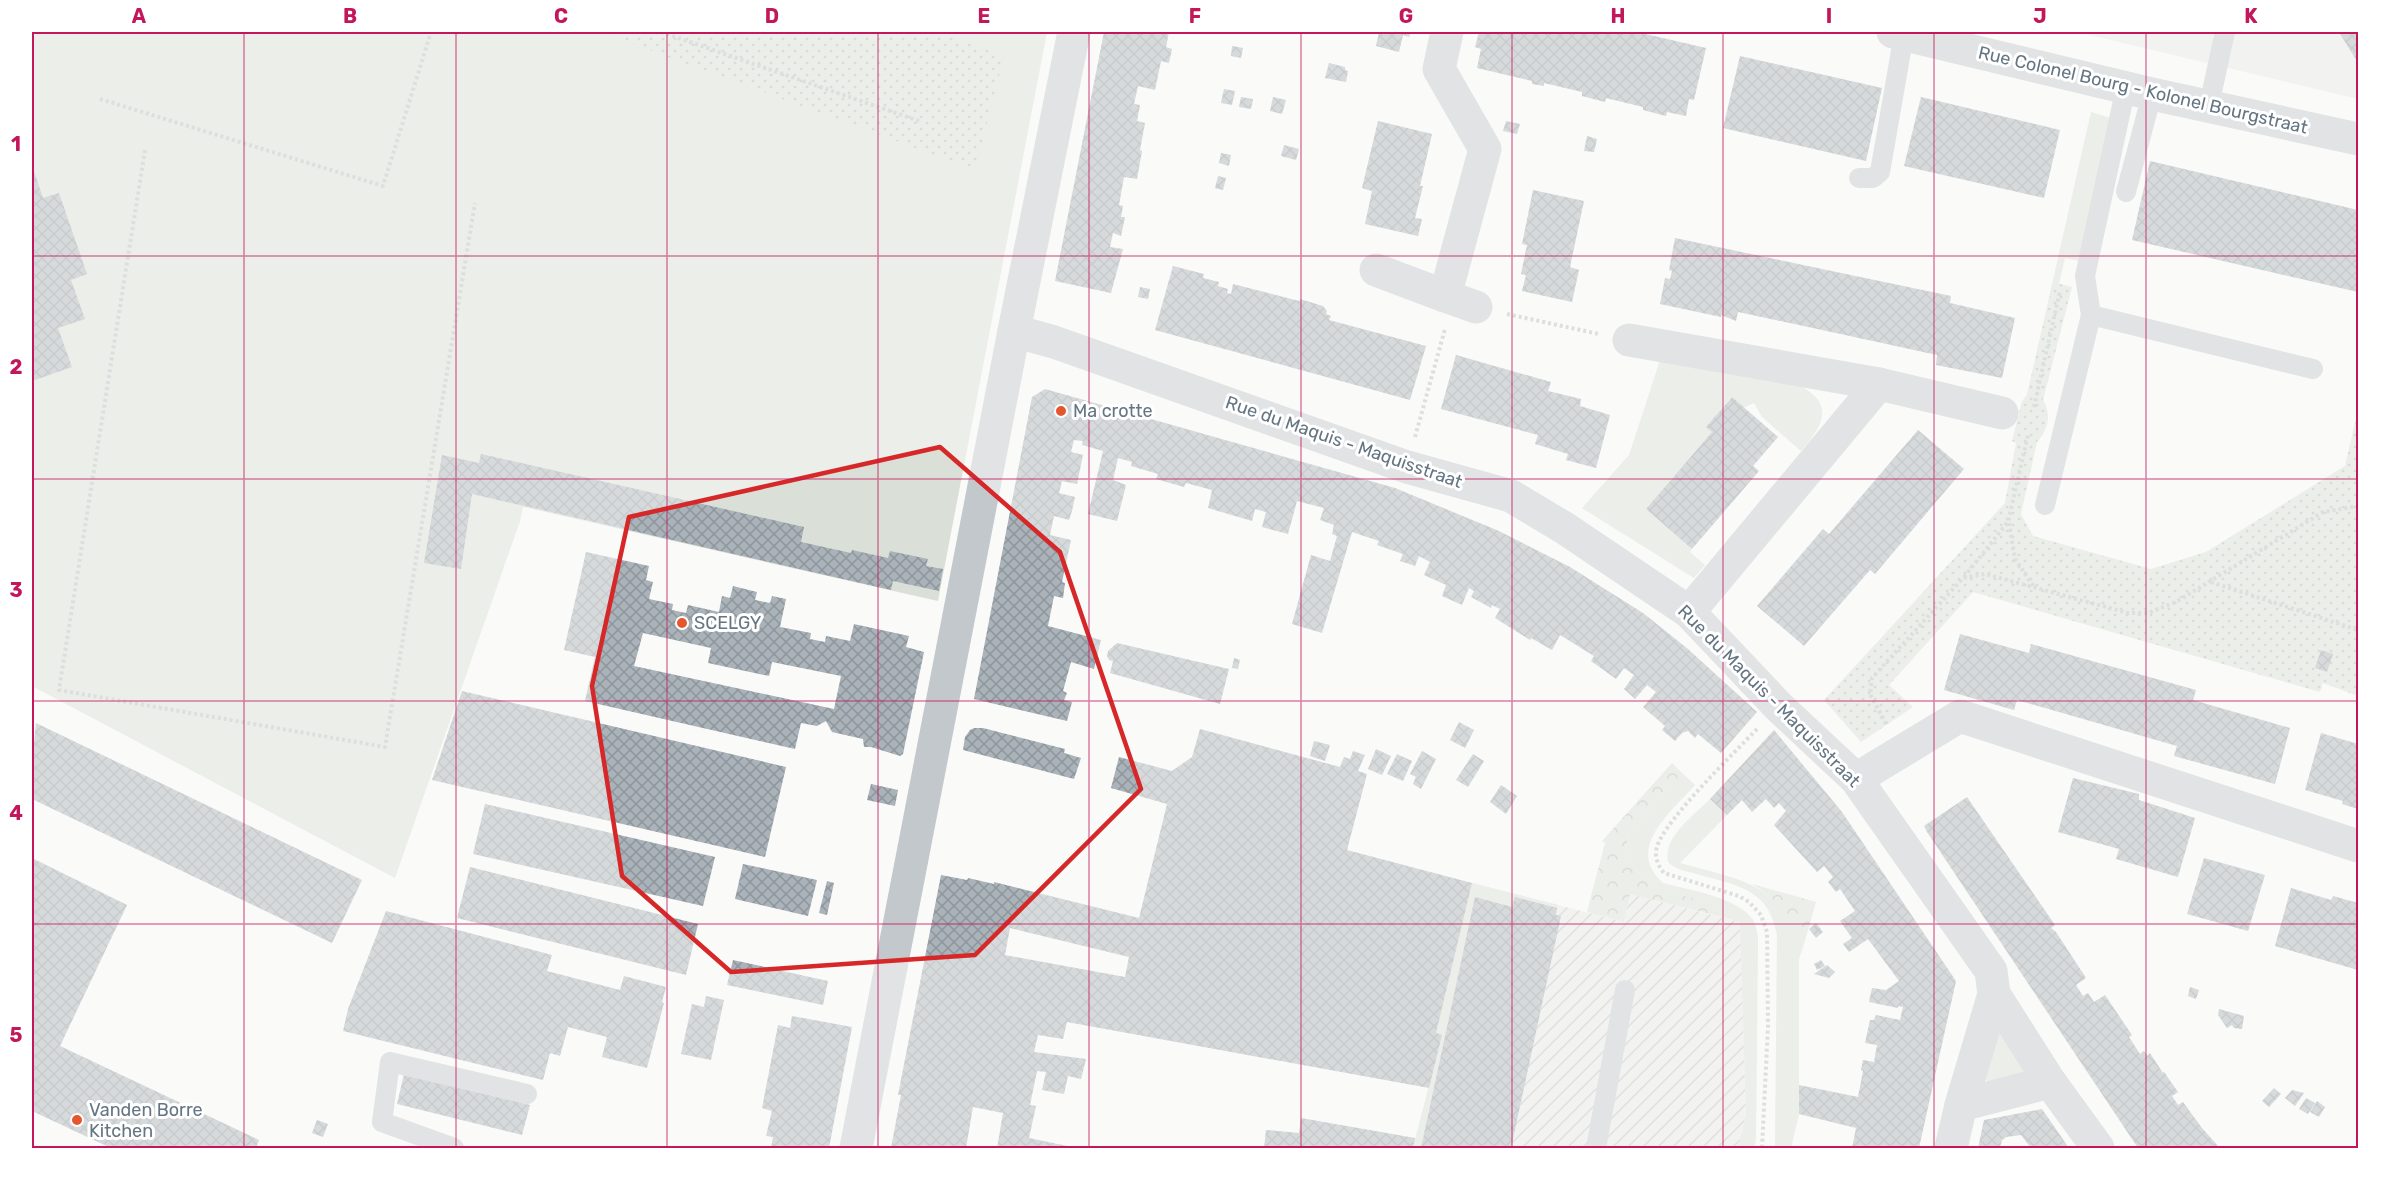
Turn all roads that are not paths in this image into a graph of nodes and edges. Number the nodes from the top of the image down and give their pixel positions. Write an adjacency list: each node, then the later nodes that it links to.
1 (1074, 32): 12 (street)
2 (1447, 32): 10 (street)
3 (2225, 32): 6 (lane)
4 (1899, 33): 5 (street, Rue Colonel Bourg - Kolonel Bourgstraat); 8 (lane)
5 (2139, 90): 6 (street, Rue Colonel Bourg - Kolonel Bourgstraat); 9 (lane); 11 (lane)
6 (2210, 105): 7 (street, Rue Colonel Bourg - Kolonel Bourgstraat)
7 (2358, 139)
8 (1859, 178)
9 (2126, 192)
10 (1376, 270)
11 (2091, 315): 14 (lane); 17 (lane)
12 (1014, 331): 18 (street, Rue du Maquis - Maquisstraat); 27 (street)
13 (1629, 340): 15 (street)
14 (2313, 369)
15 (1879, 384): 16 (street); 18 (street)
16 (2002, 413)
17 (2045, 505)
18 (1689, 612): 19 (street, Rue du Maquis - Maquisstraat)
19 (1856, 779): 20 (street); 22 (street, Rue du Maquis - Maquisstraat)
20 (2358, 846)
21 (1625, 990): 28 (lane)
22 (1994, 994): 23 (street, Rue du Maquis - Maquisstraat); 25 (street)
23 (2050, 1082): 25 (street); 30 (street, Rue du Maquis - Maquisstraat)
24 (527, 1095): 26 (lane)
25 (1961, 1105): 29 (street)
26 (454, 1149)
27 (856, 1149)
28 (1596, 1149)
29 (1951, 1149)
30 (2098, 1149)

